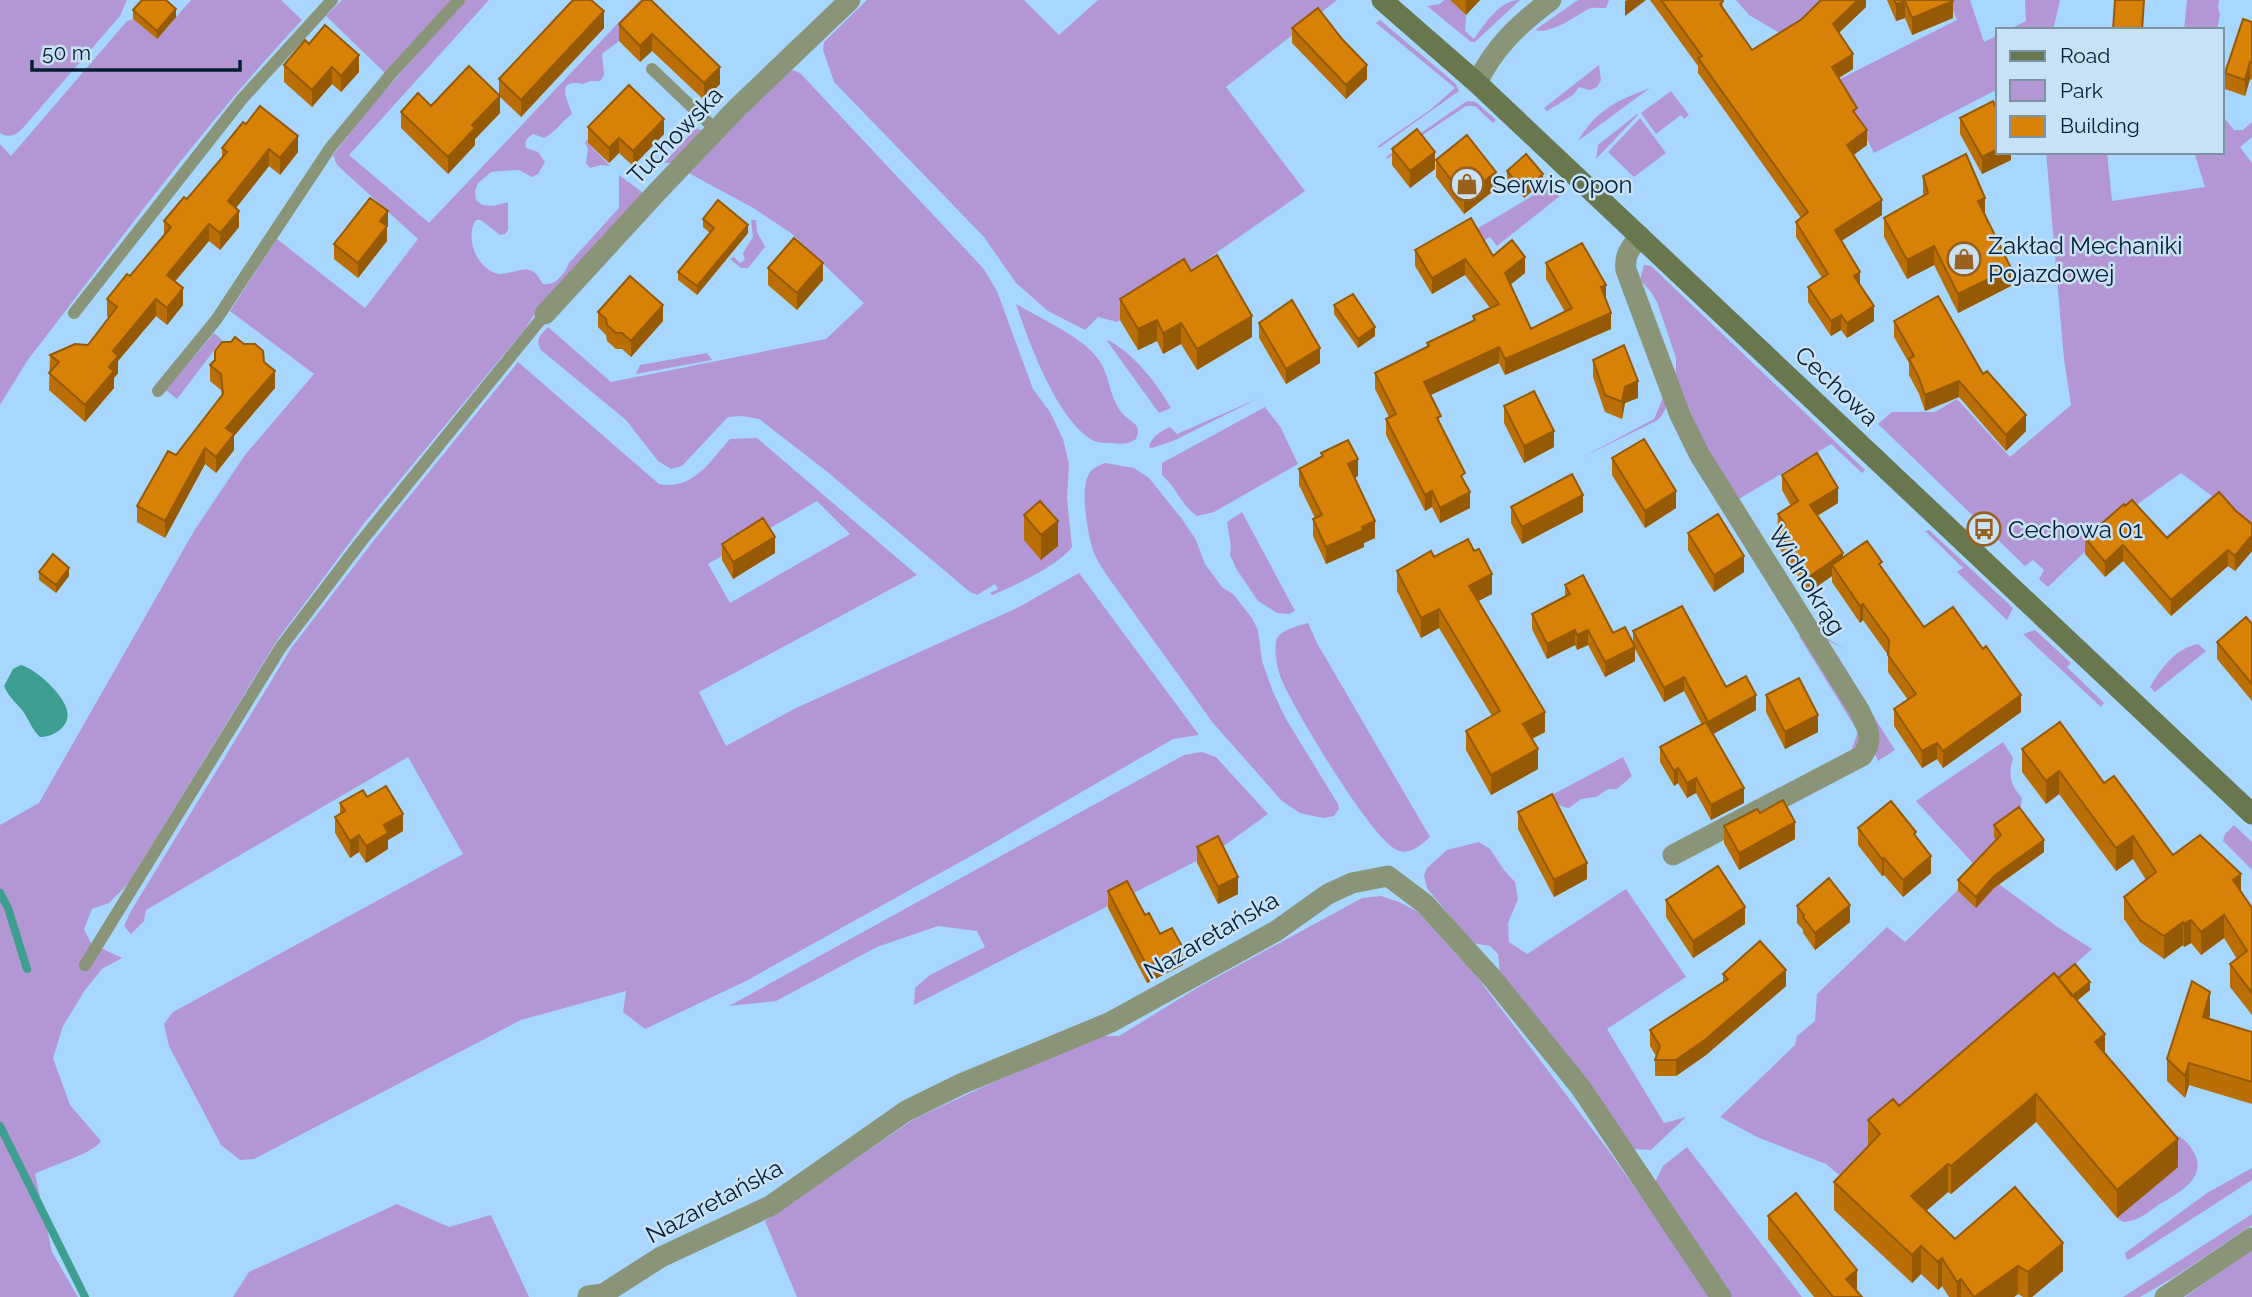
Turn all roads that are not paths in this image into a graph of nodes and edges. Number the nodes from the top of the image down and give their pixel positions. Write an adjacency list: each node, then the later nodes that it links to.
1 (332, 0): 10 (lane)
2 (459, 0): 12 (lane)
3 (850, 0): 8 (street, Tuchowska)
4 (1382, 0): 7 (street, Cechowa)
5 (1551, 0): 7 (street)
6 (652, 69): 8 (lane)
7 (1477, 83): 9 (street, Cechowa)
8 (716, 130): 11 (street, Tuchowska)
9 (1640, 236): 13 (street, Cechowa); 14 (street, Widnokrąg)
10 (74, 313)
11 (545, 314): 15 (lane)
12 (158, 390)
13 (2252, 814)
14 (1673, 855)
15 (85, 965)
16 (2252, 1238): 19 (street)
17 (588, 1296): 18 (street, Nazaretańska)
18 (1721, 1297)
19 (2165, 1297)

